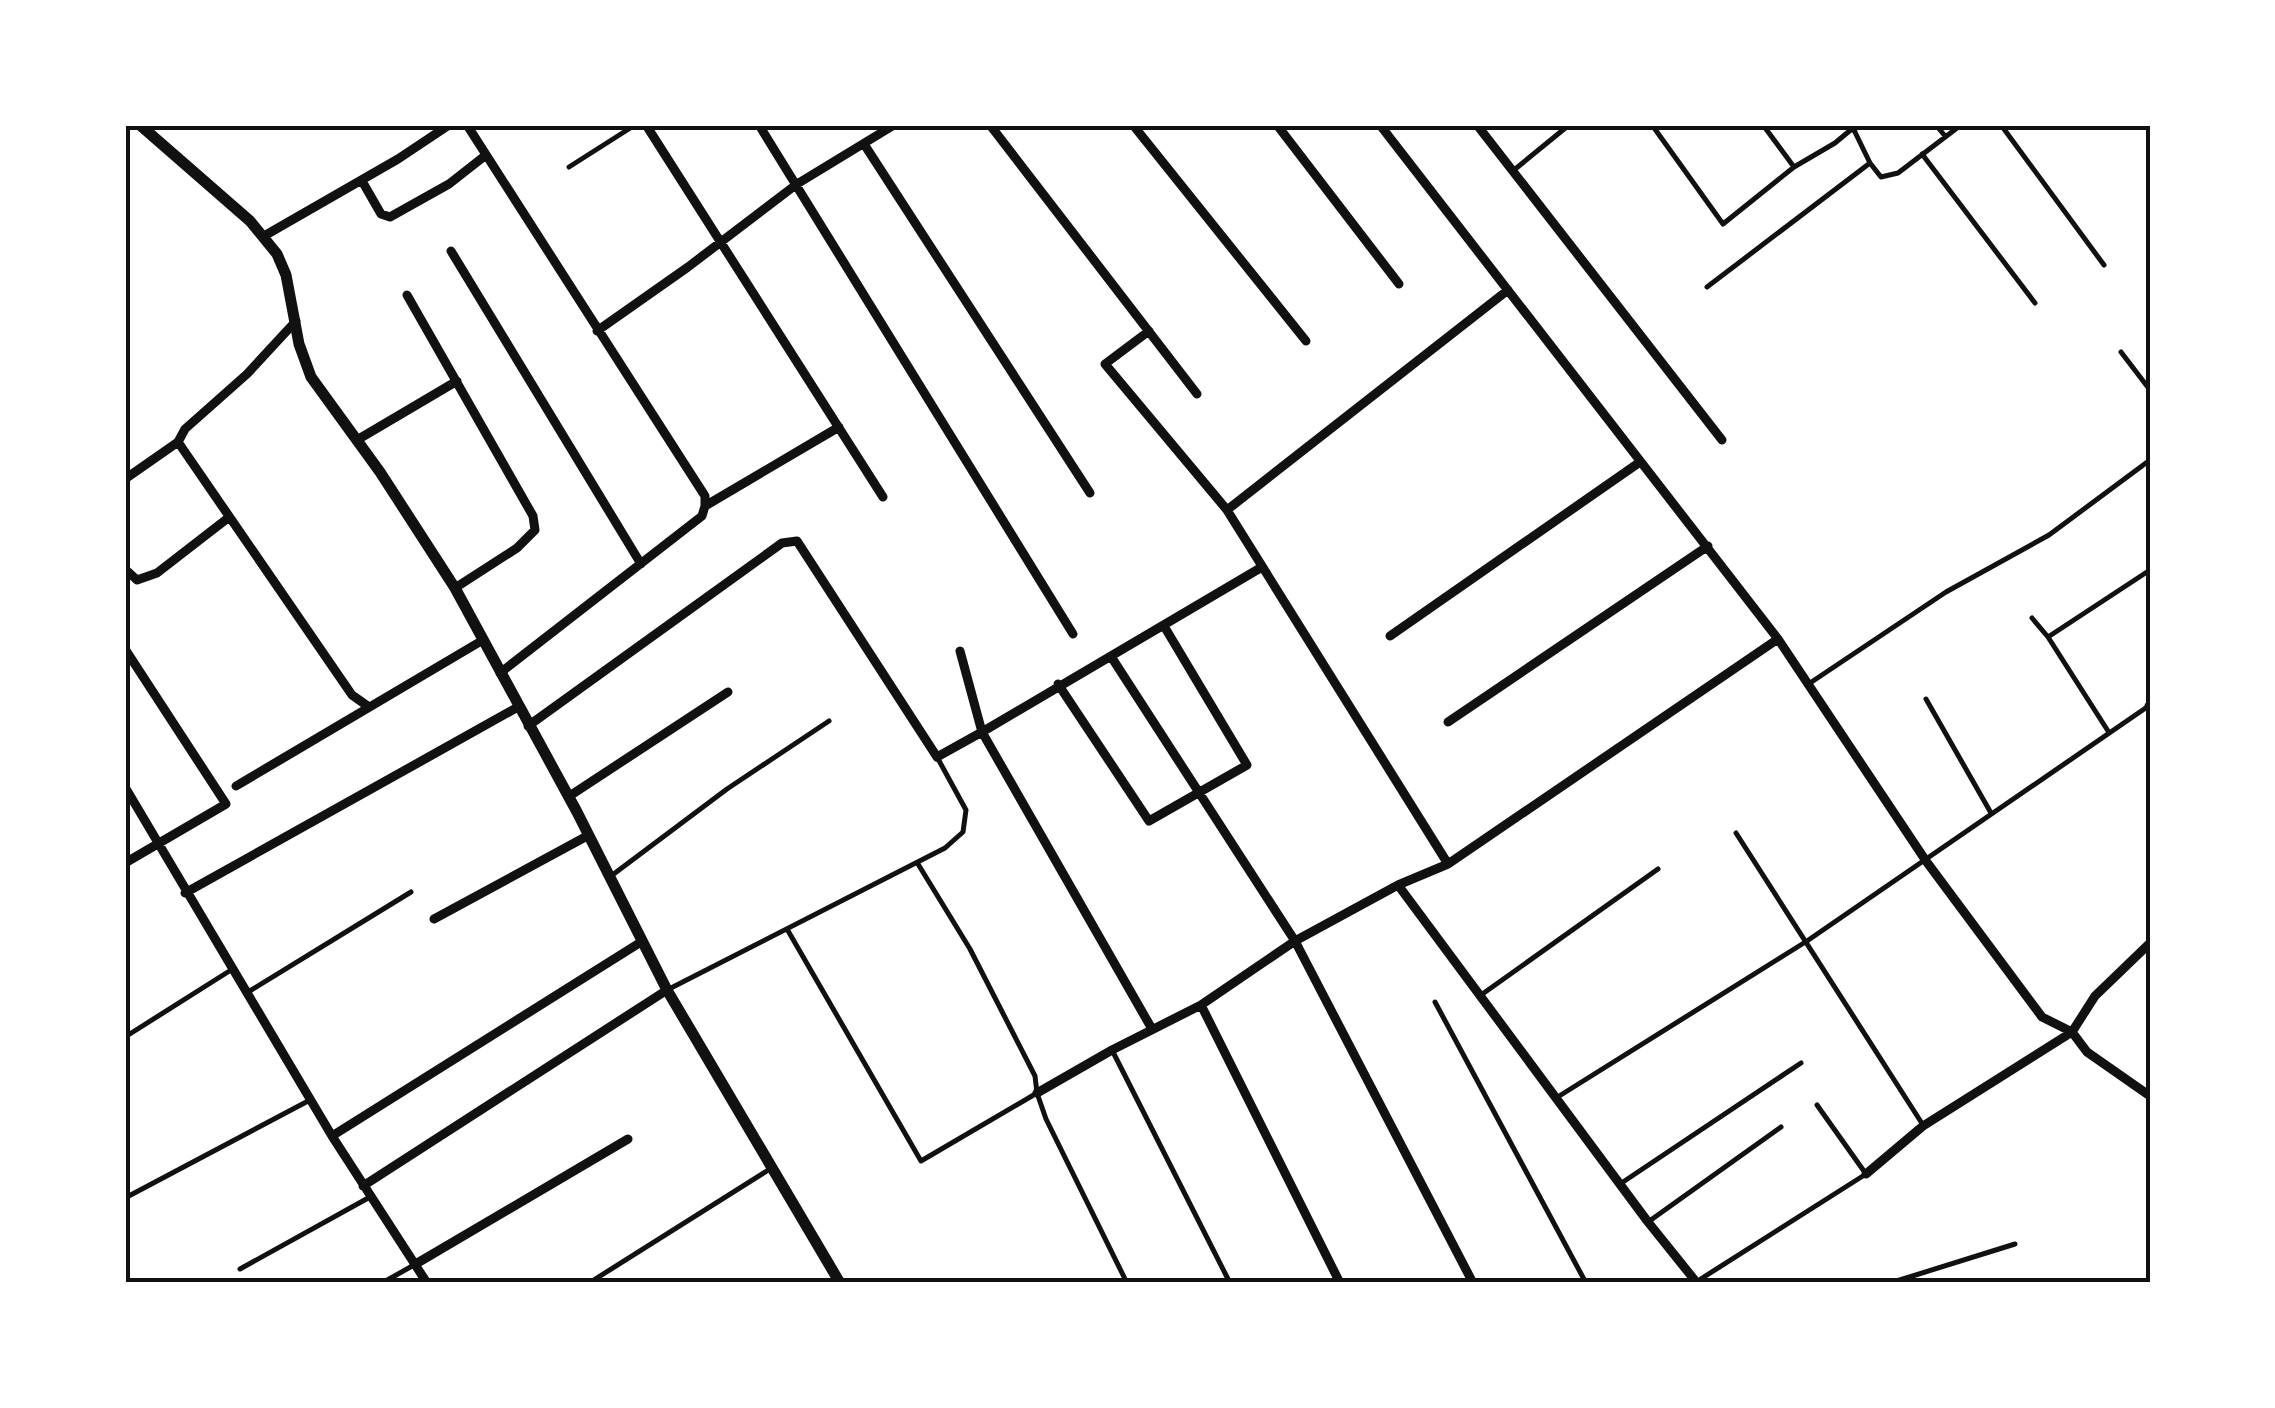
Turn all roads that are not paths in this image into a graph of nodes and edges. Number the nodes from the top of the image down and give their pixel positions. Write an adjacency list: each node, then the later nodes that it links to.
1 (449, 125): 28 (street)
2 (467, 125): 23 (street)
3 (635, 125): 25 (lane)
4 (646, 125): 31 (street)
5 (759, 125): 29 (street)
6 (894, 125): 21 (street)
7 (990, 125): 41 (street)
8 (1133, 125): 42 (street)
9 (1278, 125): 34 (street)
10 (1380, 125): 36 (street)
11 (1477, 125): 27 (street)
12 (1569, 125): 27 (lane)
13 (1652, 125): 26 (lane)
14 (1763, 125): 26 (lane)
15 (1936, 125): 20 (lane)
16 (1960, 125): 20 (lane)
17 (2001, 125): 33 (lane)
18 (1855, 126): 24 (lane); 26 (lane)
19 (148, 128): 30 (street)
20 (1945, 136): 22 (lane)
21 (864, 144): 29 (street); 54 (street)
22 (1922, 154): 24 (lane); 38 (lane)
23 (486, 155): 28 (street); 40 (street)
24 (1870, 163): 35 (lane)
25 (568, 166)
26 (1794, 167)
27 (1512, 172): 49 (street)
28 (362, 181): 30 (street)
29 (797, 184): 31 (street); 67 (street)
30 (264, 236): 39 (street)
31 (721, 242): 40 (street); 47 (street)
32 (451, 250): 60 (street)
33 (2104, 265)
34 (1399, 284)
35 (1707, 287)
36 (1508, 290): 52 (street); 57 (street)
37 (408, 294): 44 (street)
38 (2035, 303)
39 (296, 322): 48 (street); 50 (street)
40 (597, 331): 56 (street)
41 (1149, 331): 46 (street); 57 (street)
42 (1306, 341)
43 (2121, 352): 45 (lane)
44 (457, 382): 48 (street); 64 (street)
45 (2150, 390)
46 (1197, 394)
47 (838, 427): 55 (street); 56 (street)
48 (357, 440): 64 (street)
49 (1722, 440)
50 (178, 442): 53 (street); 58 (street)
51 (2150, 460): 77 (lane)
52 (1640, 462): 59 (street); 68 (street)
53 (125, 479)
54 (1090, 493)
55 (883, 497)
56 (705, 506): 60 (street)
57 (1227, 510): 61 (street)
58 (228, 518): 62 (street); 81 (street)
59 (1708, 546): 70 (street); 84 (street)
60 (641, 564): 75 (street)
61 (1262, 567): 66 (street); 101 (street)
62 (125, 569)
63 (2150, 570): 69 (lane)
64 (456, 588): 71 (street)
65 (2032, 618): 69 (lane)
66 (1164, 626): 74 (street); 91 (street)
67 (1073, 634)
68 (1390, 636)
69 (2048, 637): 86 (lane)
70 (1778, 639): 77 (street); 101 (street)
71 (483, 640): 75 (street); 81 (street)
72 (125, 649): 97 (street)
73 (960, 651): 87 (street)
74 (1112, 658): 76 (street); 91 (street)
75 (500, 674): 82 (street)
76 (1058, 684): 87 (street); 91 (street)
77 (1807, 685): 98 (street)
78 (728, 692): 92 (street)
79 (1926, 699): 94 (lane)
80 (2150, 706): 86 (lane)
81 (369, 707): 89 (street)
82 (518, 707): 85 (street); 106 (street)
83 (829, 722): 103 (lane)
84 (1448, 722)
85 (528, 726): 88 (street); 92 (street)
86 (2108, 731): 94 (lane)
87 (982, 732): 88 (street); 119 (street)
88 (937, 757): 100 (lane)
89 (236, 786)
90 (125, 788): 93 (street)
91 (1199, 793): 110 (street)
92 (568, 797): 96 (street)
93 (128, 801): 97 (street)
94 (1991, 813): 98 (lane)
95 (1736, 833): 111 (lane)
96 (589, 835): 103 (street); 107 (street)
97 (158, 844): 99 (street); 106 (street)
98 (1926, 861): 111 (lane); 120 (street)
99 (125, 864)
100 (918, 864): 108 (lane); 124 (lane)
101 (1448, 864): 104 (street)
102 (1658, 869): 116 (lane)
103 (610, 877): 109 (street)
104 (1398, 886): 110 (street); 116 (street)
105 (411, 892): 115 (lane)
106 (185, 893): 113 (street)
107 (434, 919)
108 (788, 929): 114 (lane); 124 (lane)
109 (641, 942): 114 (street); 131 (street)
110 (1296, 942): 118 (street); 151 (street)
111 (1807, 942): 126 (lane); 130 (lane)
112 (2150, 944): 120 (street)
113 (232, 970): 115 (street); 121 (lane)
114 (667, 990): 133 (street); 136 (street)
115 (246, 994): 127 (street)
116 (1480, 995): 126 (street)
117 (1435, 1002): 152 (lane)
118 (1201, 1005): 119 (street); 150 (street)
119 (1152, 1029): 122 (street)
120 (2072, 1032): 125 (street); 130 (street)
121 (125, 1037)
122 (1112, 1050): 124 (street); 149 (lane)
123 (1802, 1063): 135 (lane)
124 (1037, 1093): 148 (lane)
125 (2150, 1096)
126 (1556, 1098): 135 (street)
127 (310, 1100): 131 (street); 137 (lane)
128 (1818, 1105): 134 (lane)
129 (1781, 1126): 139 (lane)
130 (1923, 1126): 134 (street)
131 (332, 1136): 136 (street)
132 (628, 1139): 141 (street)
133 (770, 1170): 146 (lane); 147 (street)
134 (1866, 1174): 143 (lane)
135 (1620, 1184): 139 (street)
136 (363, 1186): 138 (street)
137 (125, 1198)
138 (370, 1198): 141 (street); 142 (lane)
139 (1648, 1222): 143 (street)
140 (2016, 1244): 153 (lane)
141 (414, 1264): 144 (lane); 145 (street)
142 (240, 1269)
143 (1696, 1282)
144 (382, 1283)
145 (427, 1283)
146 (589, 1283)
147 (840, 1283)
148 (1127, 1283)
149 (1230, 1283)
150 (1340, 1283)
151 (1473, 1283)
152 (1586, 1283)
153 (1890, 1283)

